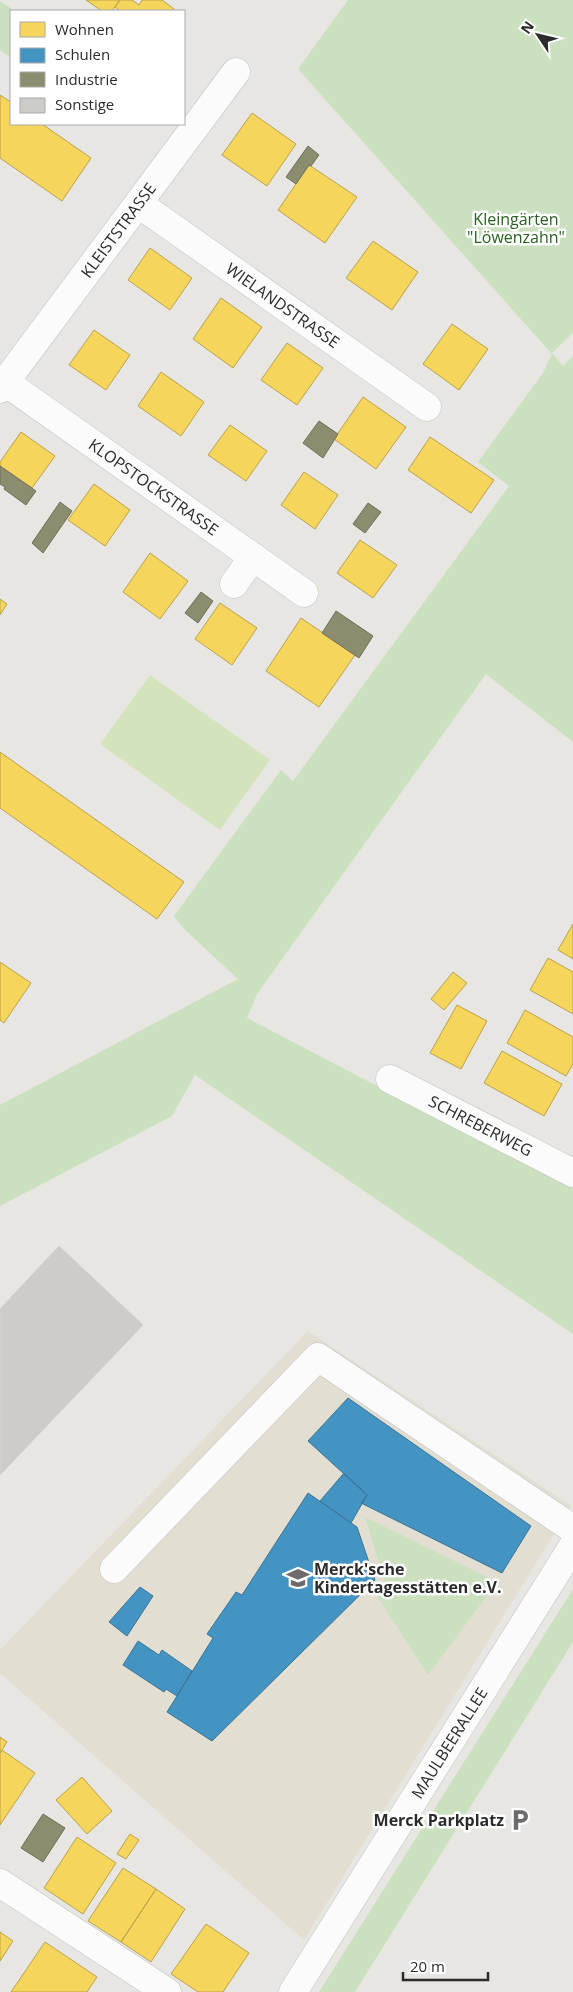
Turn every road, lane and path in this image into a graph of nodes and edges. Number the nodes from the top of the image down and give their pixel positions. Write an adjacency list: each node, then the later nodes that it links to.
1 (236, 72): 2 (street, KLEISTSTRASSE)
2 (139, 204): 3 (street, KLEISTSTRASSE); 4 (street, WIELANDSTRASSE)
3 (3, 385): 5 (street, KLOPSTOCKSTRASSE)
4 (427, 407)
5 (253, 557): 6 (street); 7 (street, KLOPSTOCKSTRASSE)
6 (234, 584)
7 (304, 593)
8 (390, 1079): 9 (street, SCHREBERWEG)
9 (573, 1173)
10 (573, 1529): 12 (street)
11 (573, 1546): 15 (street, MAULBEERALLEE)
12 (114, 1569)
13 (0, 1883): 14 (street)
14 (167, 1992)
15 (293, 1992)

